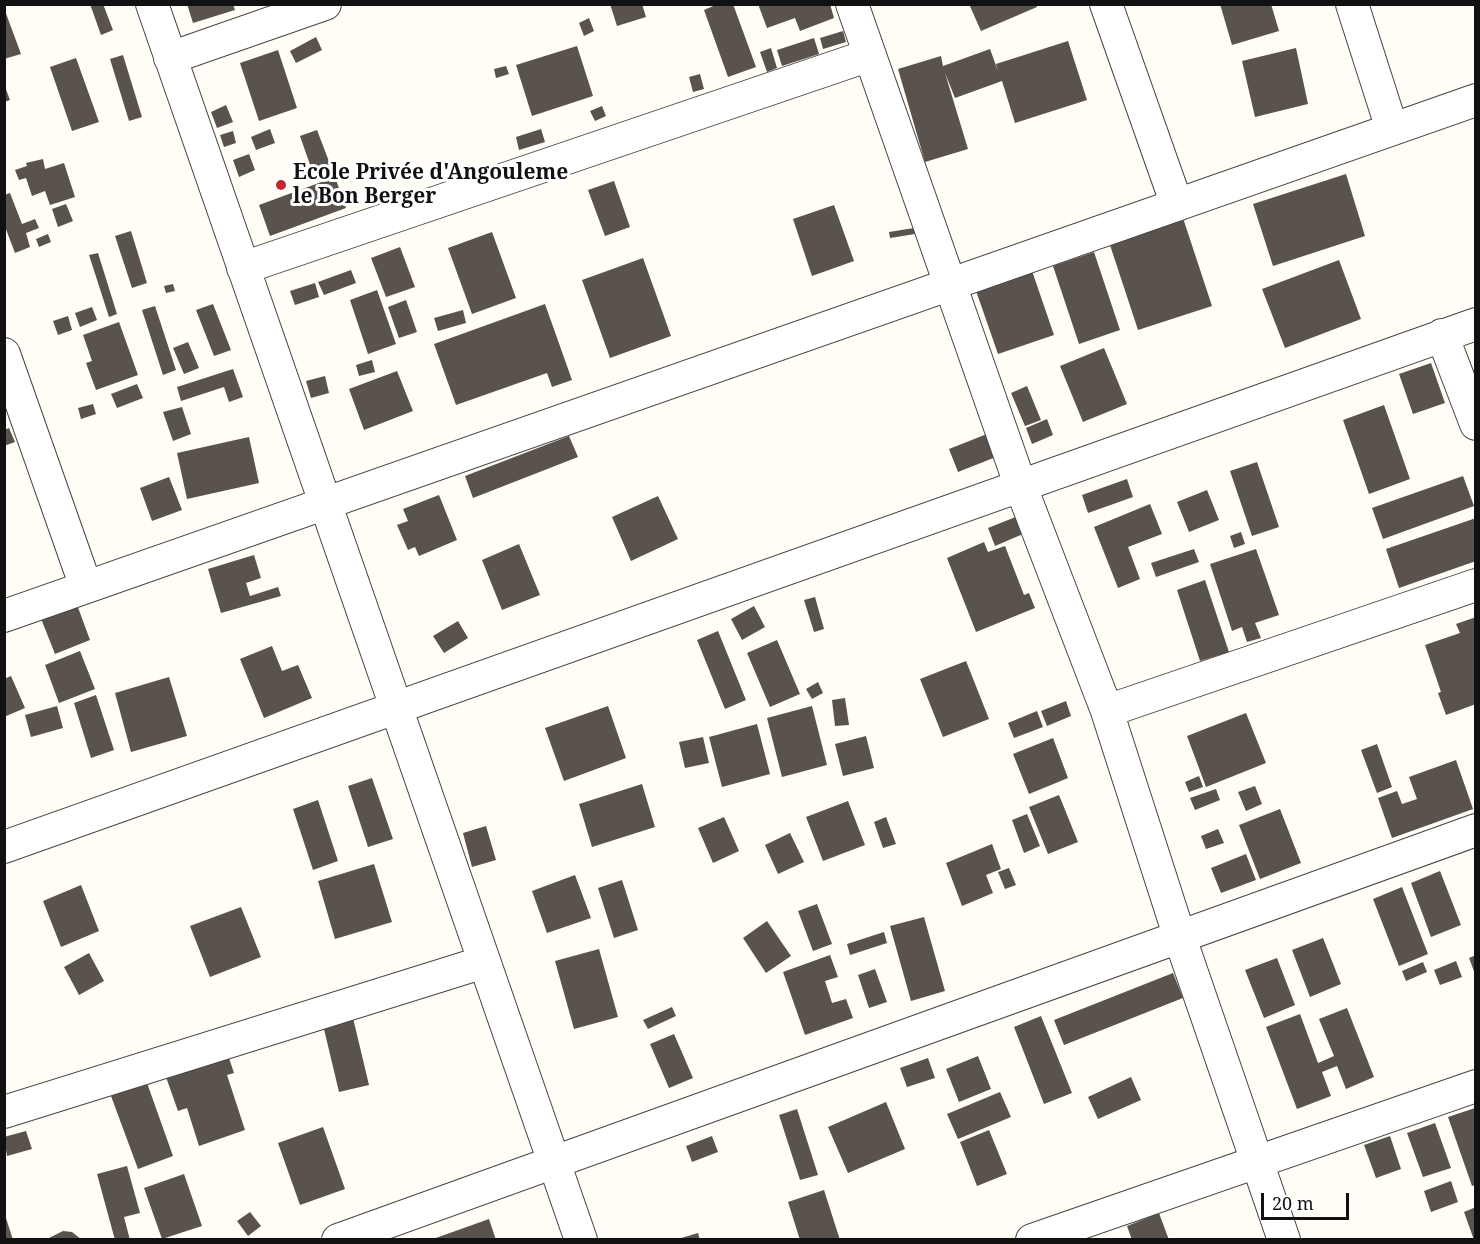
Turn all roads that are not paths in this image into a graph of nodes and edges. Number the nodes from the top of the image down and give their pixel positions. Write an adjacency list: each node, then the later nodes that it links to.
1 (152, 4): 7 (street)
2 (325, 4): 7 (street)
3 (852, 4): 6 (street)
4 (1106, 4): 10 (street)
5 (1352, 4): 9 (street)
6 (870, 55): 11 (street); 12 (street)
7 (170, 58): 11 (street)
8 (1476, 100): 9 (street)
9 (1392, 129): 10 (street)
10 (1177, 205): 12 (street)
11 (243, 268): 18 (street)
12 (950, 284): 17 (street); 18 (street)
13 (1476, 324): 14 (street)
14 (1442, 335): 16 (street); 17 (street)
15 (4, 354): 20 (street)
16 (1476, 424)
17 (1022, 487): 22 (street); 23 (street)
18 (325, 503): 20 (street); 22 (street)
19 (1476, 585): 23 (street)
20 (86, 587): 21 (street)
21 (4, 616)
22 (396, 708): 25 (street); 27 (street)
23 (1107, 711): 26 (street)
24 (1476, 830): 26 (street)
25 (4, 847)
26 (1180, 938): 30 (street); 31 (street)
27 (484, 962): 29 (street); 30 (street)
28 (1476, 1086): 31 (street)
29 (4, 1112)
30 (554, 1162): 32 (street); 33 (street)
31 (1257, 1163): 34 (street); 35 (street)
32 (338, 1239)
33 (581, 1239)
34 (1032, 1239)
35 (1284, 1239)

